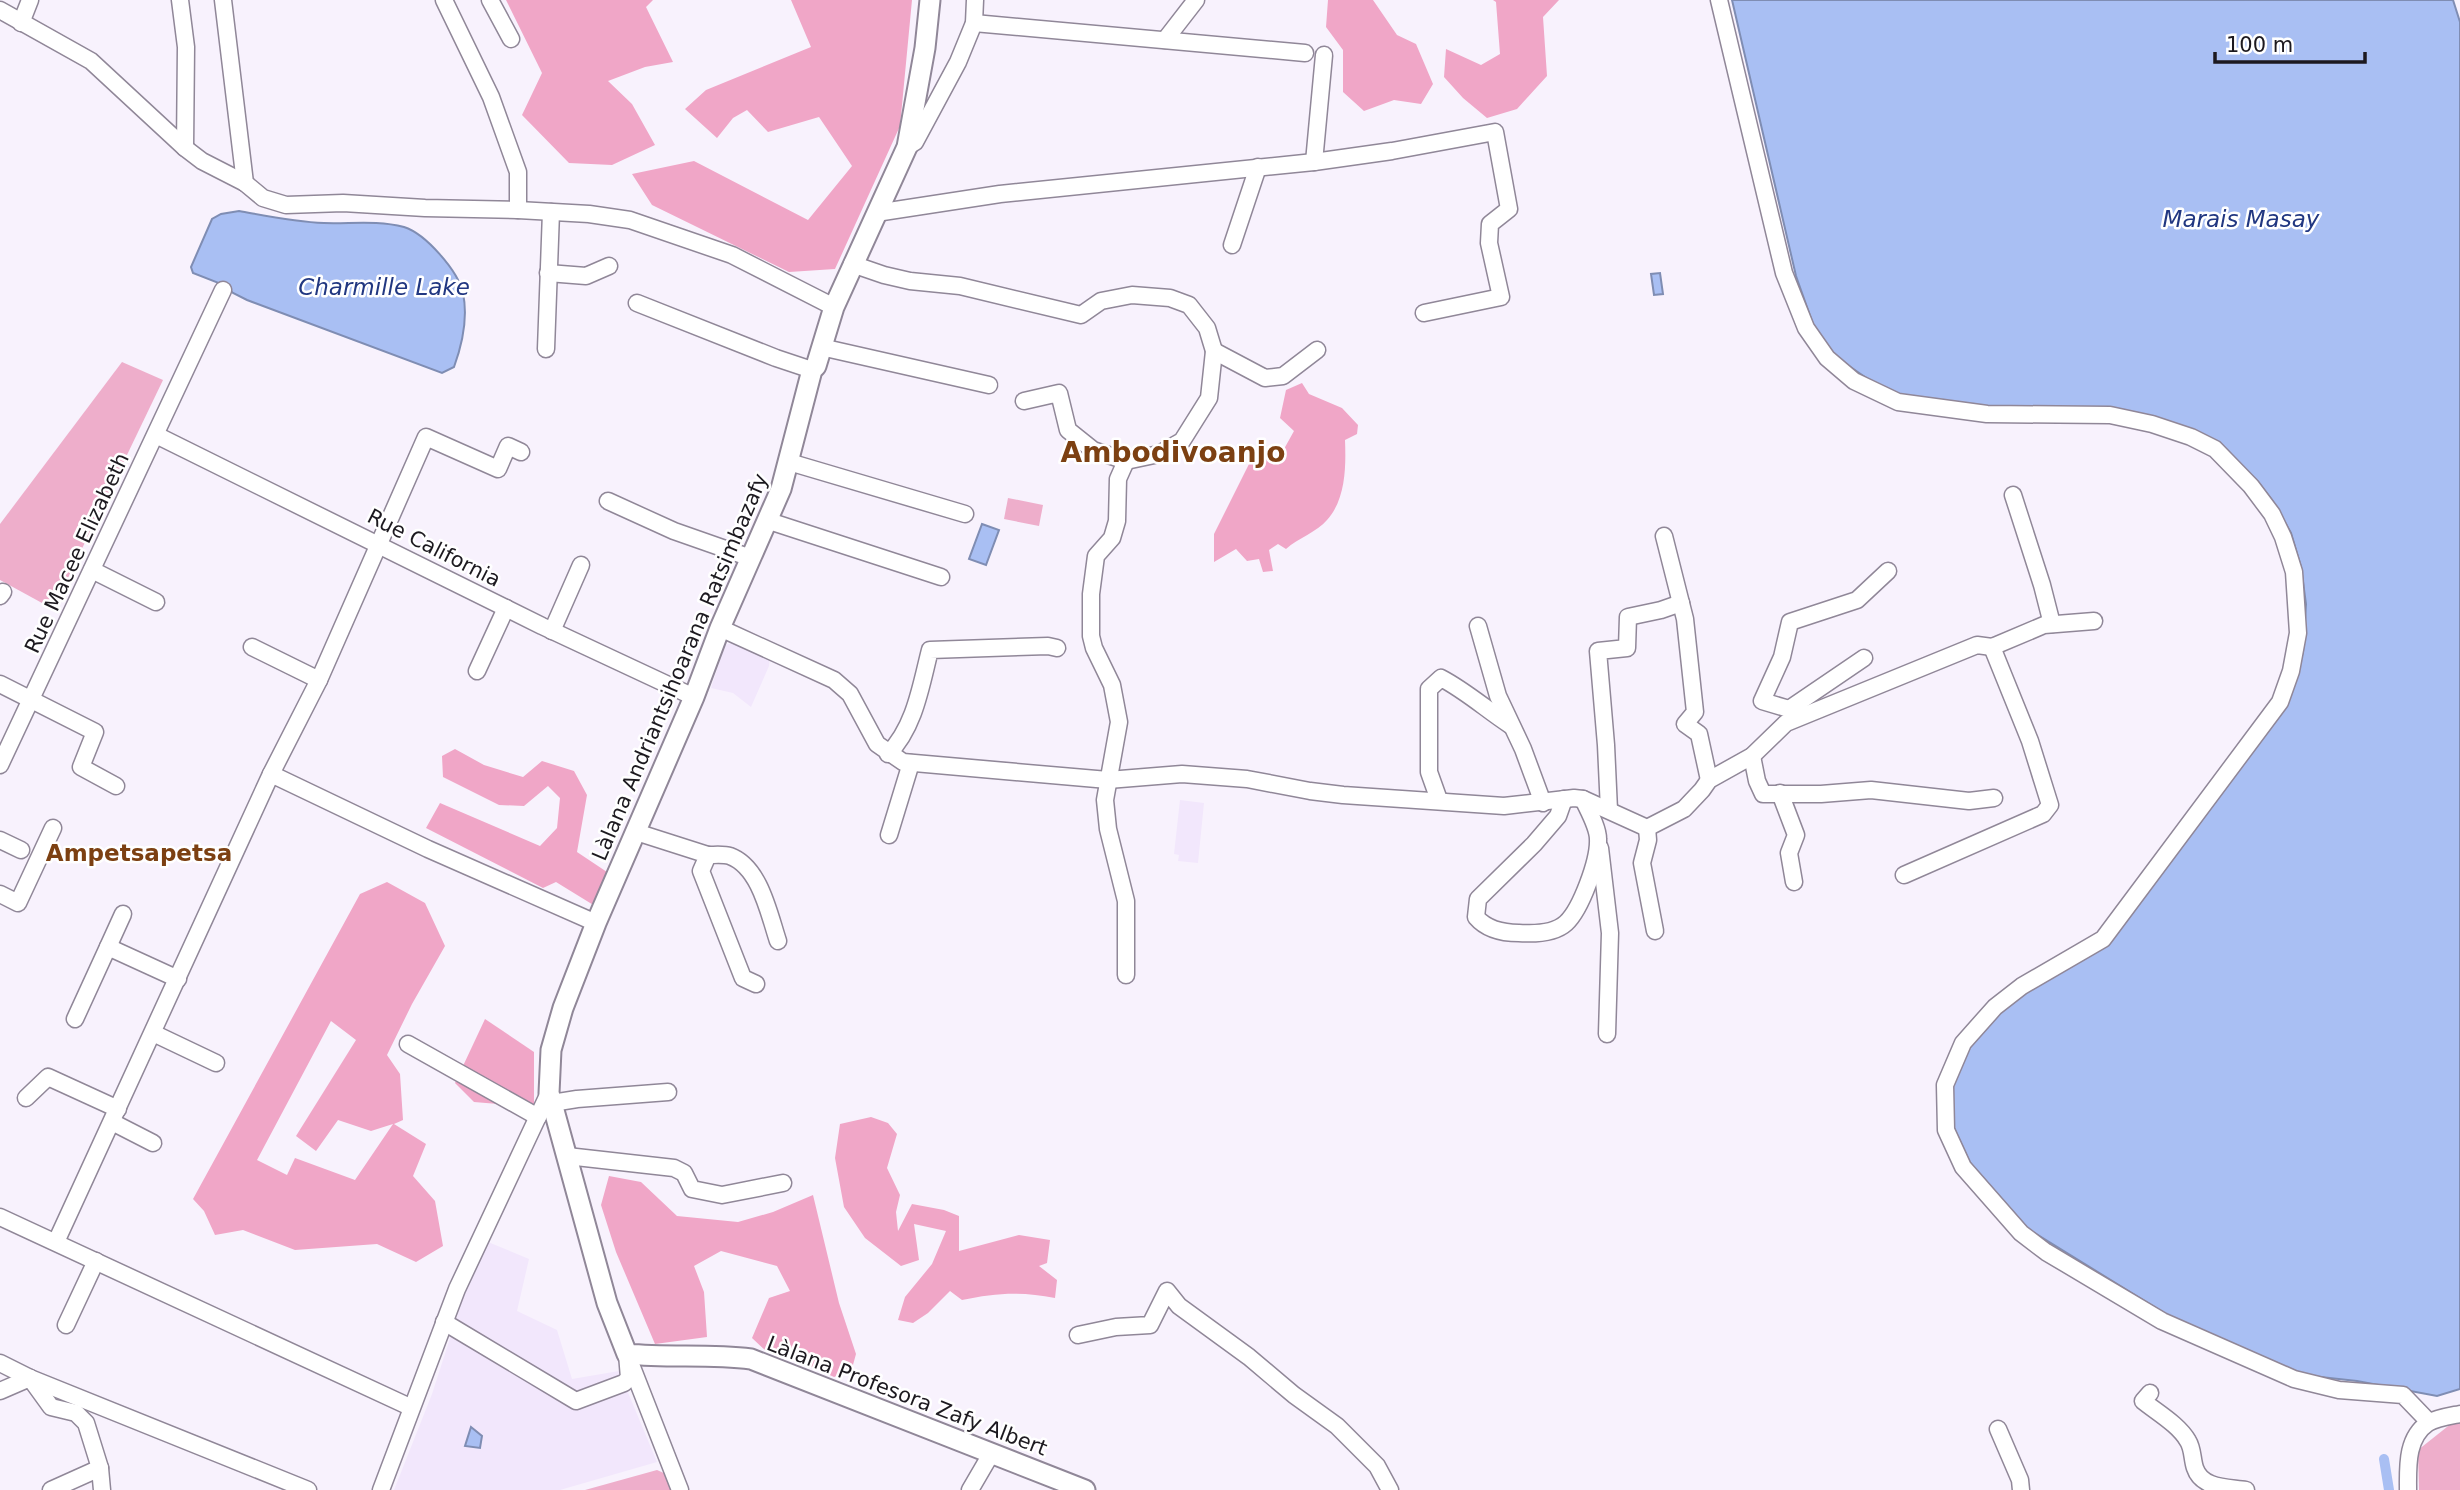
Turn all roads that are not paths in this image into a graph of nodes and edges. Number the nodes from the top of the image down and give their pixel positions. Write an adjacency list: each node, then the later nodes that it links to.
1 (30, 0): 11 (street)
2 (180, 0): 18 (street)
3 (223, 0): 21 (street)
4 (444, 0): 22 (street)
5 (490, 0): 13 (street)
6 (930, 0): 17 (main road, Làlana Andriantsihoarana Ratsimbazafy)
7 (975, 0): 12 (street)
8 (1196, 0): 14 (street)
9 (1719, 0): 135 (street)
10 (0, 10): 11 (street)
11 (21, 23): 18 (street)
12 (974, 23): 14 (street); 17 (street)
13 (510, 39)
14 (1165, 40): 15 (street)
15 (1305, 53)
16 (1324, 55): 19 (street)
17 (907, 147): 24 (main road, Làlana Andriantsihoarana Ratsimbazafy)
18 (185, 148): 21 (street)
19 (1314, 162): 20 (street); 34 (street)
20 (1258, 167): 24 (street); 25 (street)
21 (245, 183): 22 (street)
22 (518, 210): 23 (street)
23 (551, 212): 28 (street); 33 (street)
24 (876, 213): 26 (main road, Làlana Andriantsihoarana Ratsimbazafy)
25 (1232, 245)
26 (852, 264): 31 (street); 33 (main road, Làlana Andriantsihoarana Ratsimbazafy)
27 (609, 266): 28 (street)
28 (548, 273): 36 (street)
29 (1017, 282): 31 (street)
30 (223, 290): 42 (street, Rue Macee Elizabeth)
31 (1012, 298): 38 (street)
32 (637, 303): 39 (street)
33 (834, 307): 35 (main road, Làlana Andriantsihoarana Ratsimbazafy)
34 (1424, 313)
35 (821, 347): 39 (main road, Làlana Andriantsihoarana Ratsimbazafy); 40 (street)
36 (546, 349)
37 (1317, 349): 38 (street)
38 (1214, 351): 44 (street)
39 (812, 370): 45 (main road, Làlana Andriantsihoarana Ratsimbazafy)
40 (989, 385)
41 (1024, 401): 44 (street)
42 (156, 435): 51 (street, Rue California); 54 (street, Rue Macee Elizabeth)
43 (521, 452): 51 (street)
44 (1126, 461): 81 (street)
45 (789, 462): 48 (street); 49 (main road, Làlana Andriantsihoarana Ratsimbazafy)
46 (2013, 495): 61 (street)
47 (608, 501): 52 (street)
48 (965, 514)
49 (769, 521): 52 (main road, Làlana Andriantsihoarana Ratsimbazafy); 56 (street)
50 (1664, 536): 58 (street)
51 (378, 543): 59 (street, Rue California); 70 (street)
52 (751, 558): 63 (main road, Làlana Andriantsihoarana Ratsimbazafy)
53 (581, 565): 64 (street)
54 (92, 570): 57 (street); 73 (street, Rue Macee Elizabeth)
55 (1888, 571): 74 (street)
56 (941, 577)
57 (156, 602)
58 (1681, 603): 82 (street); 90 (street)
59 (506, 608): 64 (street, Rue California); 69 (street)
60 (2094, 621): 61 (street)
61 (2052, 624): 66 (street)
62 (1478, 626): 75 (street)
63 (720, 628): 72 (main road, Làlana Andriantsihoarana Ratsimbazafy); 76 (street)
64 (552, 631): 72 (street, Rue California)
65 (251, 647): 70 (street)
66 (1993, 647): 74 (street); 99 (street)
67 (1057, 648): 76 (street)
68 (1864, 658): 74 (street)
69 (477, 671)
70 (318, 680): 80 (street)
71 (0, 684): 73 (street)
72 (694, 697): 93 (main road, Làlana Andriantsihoarana Ratsimbazafy)
73 (32, 698): 79 (street, Rue Macee Elizabeth); 83 (street)
74 (1788, 716): 77 (street)
75 (1510, 725): 88 (street); 89 (street)
76 (888, 754): 78 (street)
77 (1752, 756): 82 (street); 84 (street)
78 (911, 763): 81 (street); 94 (street)
79 (0, 765)
80 (271, 774): 103 (street); 108 (street)
81 (1108, 780): 88 (street); 107 (street)
82 (1709, 780): 92 (street)
83 (116, 786)
84 (1780, 793): 85 (street); 100 (street)
85 (1994, 798)
86 (1564, 799): 87 (street); 89 (street); 95 (street)
87 (1583, 799): 90 (street); 95 (street)
88 (1438, 800): 89 (street)
89 (1543, 803)
90 (1609, 810): 92 (street)
91 (53, 828): 101 (street)
92 (1647, 828): 104 (street)
93 (636, 831): 98 (street); 103 (main road, Làlana Andriantsihoarana Ratsimbazafy)
94 (889, 835)
95 (1598, 838): 112 (street)
96 (0, 840): 97 (street)
97 (21, 849)
98 (708, 855): 105 (street); 109 (street)
99 (1904, 875)
100 (1794, 882)
101 (0, 894)
102 (122, 914): 106 (street)
103 (596, 923): 117 (main road, Làlana Andriantsihoarana Ratsimbazafy)
104 (1655, 931)
105 (778, 941)
106 (108, 947): 108 (street); 110 (street)
107 (1126, 975)
108 (178, 979): 111 (street)
109 (756, 984)
110 (75, 1018)
111 (153, 1033): 114 (street); 118 (street)
112 (1607, 1034)
113 (408, 1044): 117 (street)
114 (216, 1063)
115 (668, 1092): 117 (street)
116 (26, 1098): 118 (street)
117 (546, 1104): 120 (main road, Làlana Andriantsihoarana Ratsimbazafy); 125 (street)
118 (115, 1115): 119 (street); 123 (street)
119 (153, 1143)
120 (566, 1156): 121 (street); 128 (main road, Làlana Andriantsihoarana Ratsimbazafy)
121 (783, 1183)
122 (0, 1217): 123 (street)
123 (56, 1242): 124 (street)
124 (96, 1261): 126 (street); 133 (street)
125 (444, 1322): 128 (street); 133 (street)
126 (66, 1325)
127 (1078, 1335): 146 (street)
128 (627, 1354): 137 (main road, Làlana Profesora Zafy Albert); 143 (street)
129 (0, 1363): 130 (street)
130 (30, 1378): 131 (street); 138 (street); 141 (street)
131 (0, 1391)
132 (2150, 1393): 148 (street)
133 (410, 1407): 142 (street)
134 (2460, 1413): 135 (street)
135 (2429, 1422): 149 (street)
136 (1998, 1429): 147 (street)
137 (991, 1454): 144 (street); 145 (main road, Làlana Profesora Zafy Albert)
138 (100, 1468): 139 (street); 140 (street)
139 (51, 1490)
140 (102, 1490)
141 (308, 1490)
142 (381, 1490)
143 (680, 1490)
144 (970, 1490)
145 (1085, 1490)
146 (1390, 1490)
147 (2021, 1490)
148 (2246, 1490)
149 (2408, 1490)

